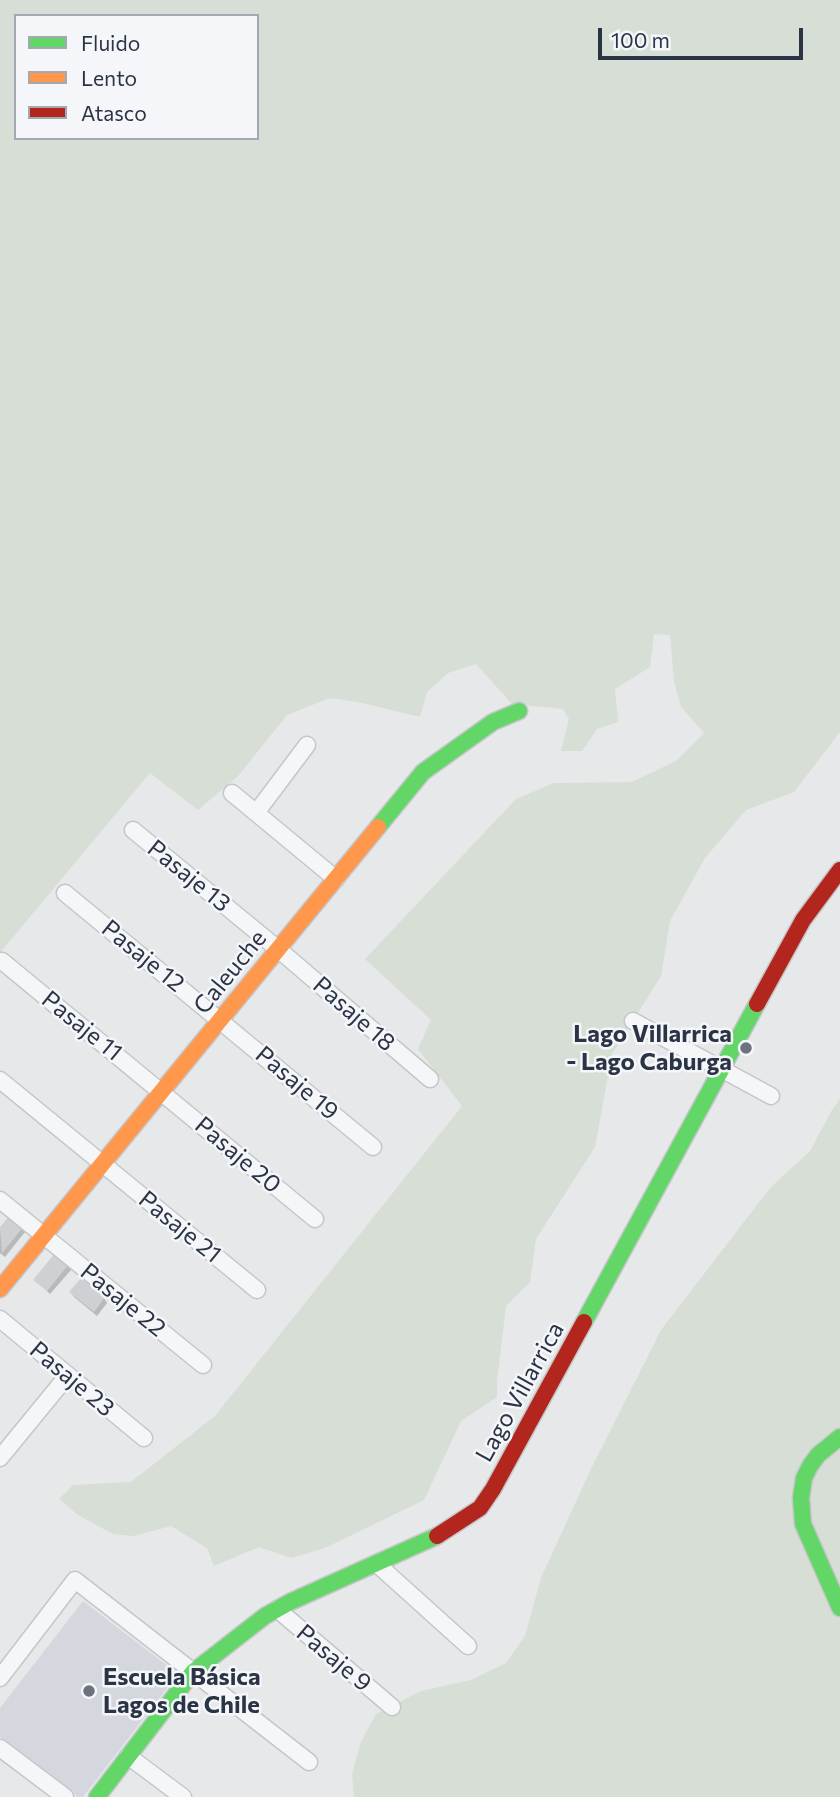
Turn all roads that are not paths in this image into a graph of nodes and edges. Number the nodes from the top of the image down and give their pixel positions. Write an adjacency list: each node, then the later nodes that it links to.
1 (519, 711): 7 (street, Caleuche)
2 (307, 745): 4 (street)
3 (232, 793): 4 (street)
4 (256, 813): 7 (street)
5 (132, 830): 9 (street, Pasaje 13)
6 (840, 870): 13 (street, Lago Villarrica)
7 (335, 878): 9 (street, Caleuche)
8 (65, 893): 11 (street, Pasaje 12)
9 (278, 948): 11 (street, Caleuche); 14 (street, Pasaje 18)
10 (2, 961): 16 (street, Pasaje 11)
11 (220, 1020): 16 (street, Caleuche); 18 (street, Pasaje 19)
12 (633, 1021): 13 (street)
13 (722, 1069): 17 (street); 31 (street, Lago Villarrica)
14 (430, 1079)
15 (0, 1080): 19 (street, Pasaje 21)
16 (161, 1092): 19 (street, Caleuche); 21 (street, Pasaje 20)
17 (771, 1096)
18 (373, 1147)
19 (103, 1163): 22 (street, Caleuche); 24 (street, Pasaje 21)
20 (0, 1200): 22 (street)
21 (315, 1219)
22 (44, 1236): 23 (street, Caleuche); 26 (street, Pasaje 22)
23 (0, 1289)
24 (257, 1290)
25 (0, 1319): 27 (street, Pasaje 23)
26 (203, 1365)
27 (68, 1375): 29 (street, Pasaje 23); 30 (street)
28 (840, 1437): 32 (street)
29 (144, 1438)
30 (0, 1458)
31 (377, 1564): 33 (street, Lago Villarrica); 34 (street)
32 (840, 1608)
33 (277, 1609): 35 (street, Lago Villarrica); 37 (street, Pasaje 9)
34 (468, 1646)
35 (193, 1672): 36 (street); 39 (street, Lago Villarrica); 40 (street)
36 (0, 1678)
37 (392, 1707)
38 (0, 1748): 41 (street)
39 (128, 1756): 42 (street, Lago Villarrica); 43 (street)
40 (309, 1762)
41 (65, 1797)
42 (97, 1797)
43 (183, 1797)

